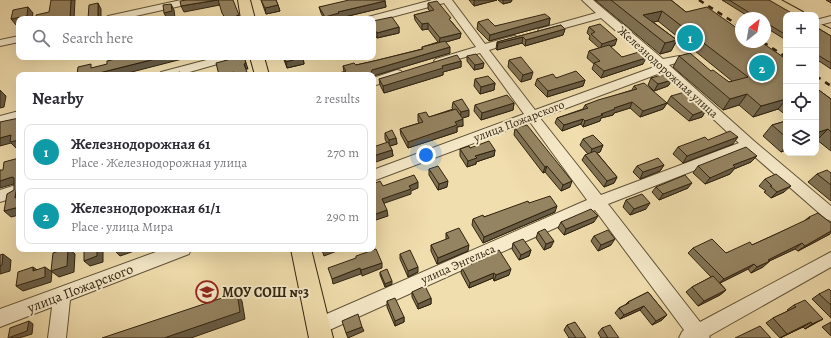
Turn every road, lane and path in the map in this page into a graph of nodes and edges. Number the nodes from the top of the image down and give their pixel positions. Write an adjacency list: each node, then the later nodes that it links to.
1 (194, 0): 9 (street)
2 (244, 0): 10 (main road)
3 (443, 0): 11 (street)
4 (447, 0): 18 (street)
5 (587, 0): 8 (street, Железнодорожная улица)
6 (772, 0): 7 (main road)
7 (793, 12)
8 (603, 14): 18 (street); 22 (street, Железнодорожная улица)
9 (122, 16)
10 (247, 16)
11 (376, 18)
12 (831, 19): 13 (street)
13 (819, 23)
14 (819, 26): 15 (main road)
15 (831, 34)
16 (16, 40): 17 (street)
17 (0, 43)
18 (482, 48): 23 (street); 29 (street)
19 (675, 56): 22 (street, улица Пожарского)
20 (220, 60): 25 (street)
21 (258, 60): 26 (main road)
22 (660, 63): 29 (street, улица Пожарского); 31 (street, Железнодорожная улица)
23 (431, 64)
24 (409, 70): 27 (street)
25 (176, 72)
26 (261, 72)
27 (376, 81)
28 (16, 116): 30 (street)
29 (532, 116): 32 (street, улица Пожарского); 35 (street)
30 (0, 120)
31 (749, 144): 35 (street); 36 (street, Железнодорожная улица)
32 (376, 175)
33 (16, 191): 34 (street)
34 (0, 196)
35 (598, 202): 42 (street, улица Энгельса); 43 (street)
36 (831, 214)
37 (175, 252): 40 (street, улица Пожарского)
38 (302, 252): 42 (main road)
39 (831, 259): 43 (street)
40 (62, 295): 41 (street, улица Пожарского); 44 (street)
41 (0, 318)
42 (320, 332)
43 (695, 336)
44 (57, 338)

